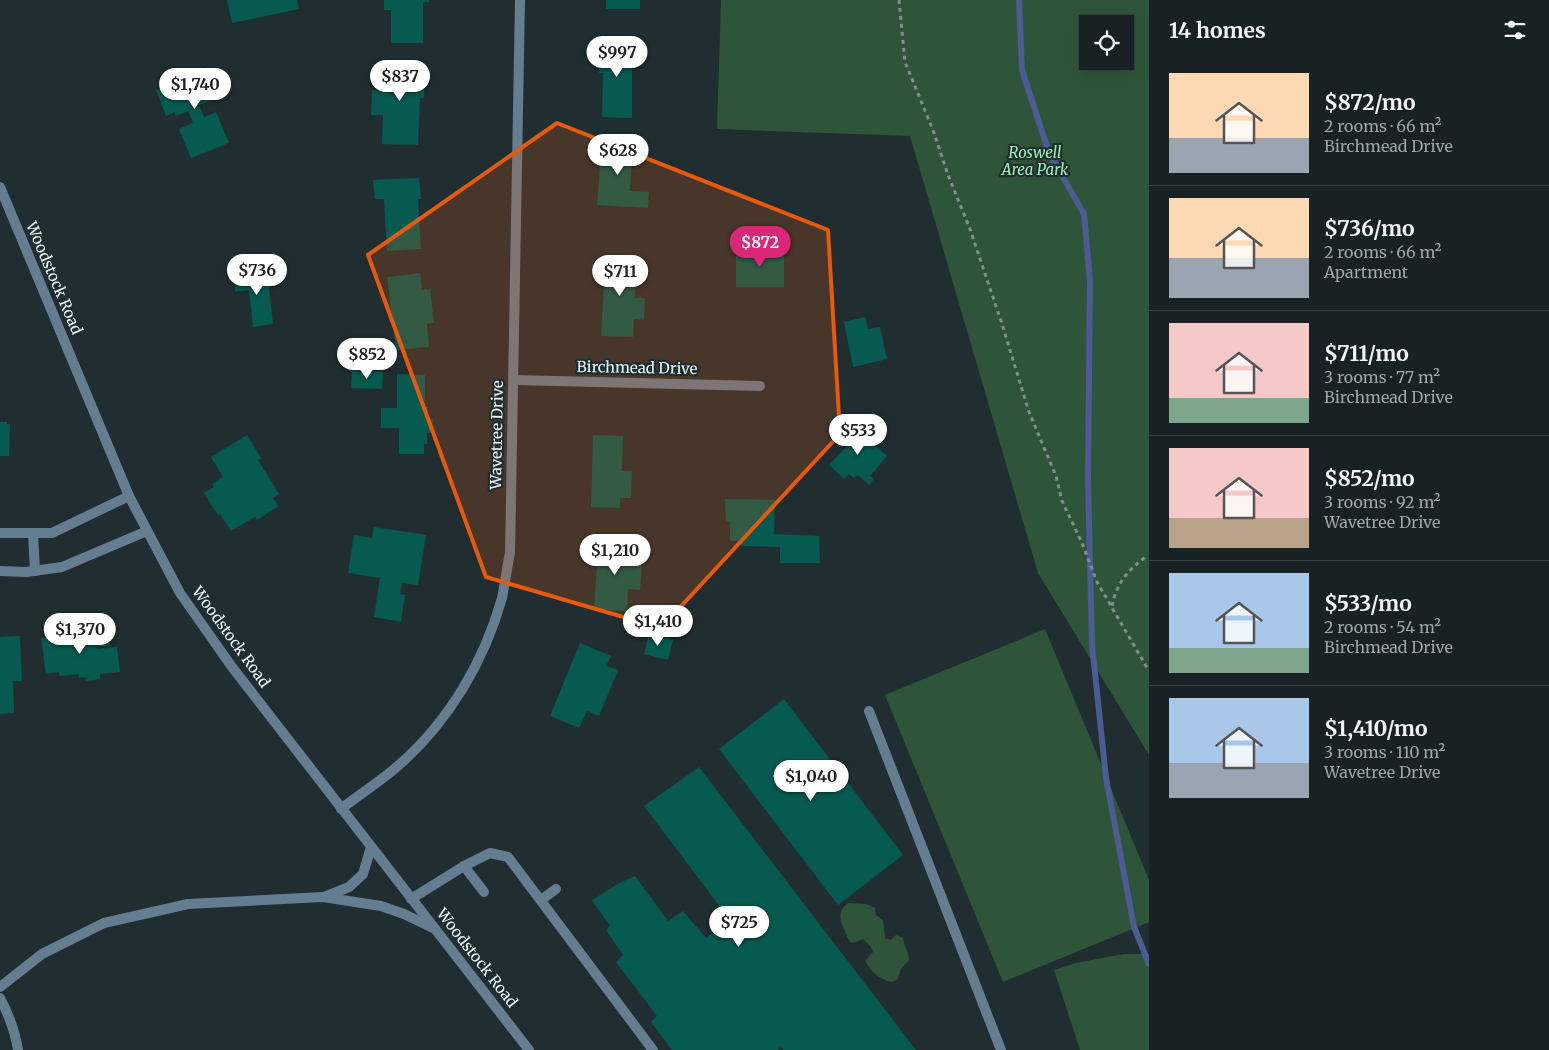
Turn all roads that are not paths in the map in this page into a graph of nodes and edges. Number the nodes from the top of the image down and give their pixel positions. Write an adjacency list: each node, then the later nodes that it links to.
1 (520, 0): 3 (street, Wavetree Drive)
2 (0, 187): 5 (street, Woodstock Road)
3 (514, 380): 4 (street, Birchmead Drive); 12 (street, Wavetree Drive)
4 (760, 386)
5 (129, 496): 6 (street, Woodstock Road); 7 (street)
6 (147, 530): 10 (street); 12 (street, Woodstock Road)
7 (32, 532): 8 (street); 10 (street)
8 (0, 533)
9 (0, 571): 10 (street)
10 (35, 571)
11 (869, 711): 26 (street)
12 (341, 809): 13 (street, Woodstock Road)
13 (371, 848): 17 (street); 18 (street, Woodstock Road)
14 (464, 866): 16 (street); 18 (street); 19 (street)
15 (556, 889): 19 (street)
16 (484, 892)
17 (323, 897): 20 (street); 21 (street)
18 (412, 899): 20 (street, Woodstock Road)
19 (541, 900): 25 (street)
20 (435, 929): 24 (street, Woodstock Road)
21 (0, 987)
22 (0, 998): 23 (street)
23 (18, 1050)
24 (529, 1050)
25 (653, 1050)
26 (1001, 1050)

